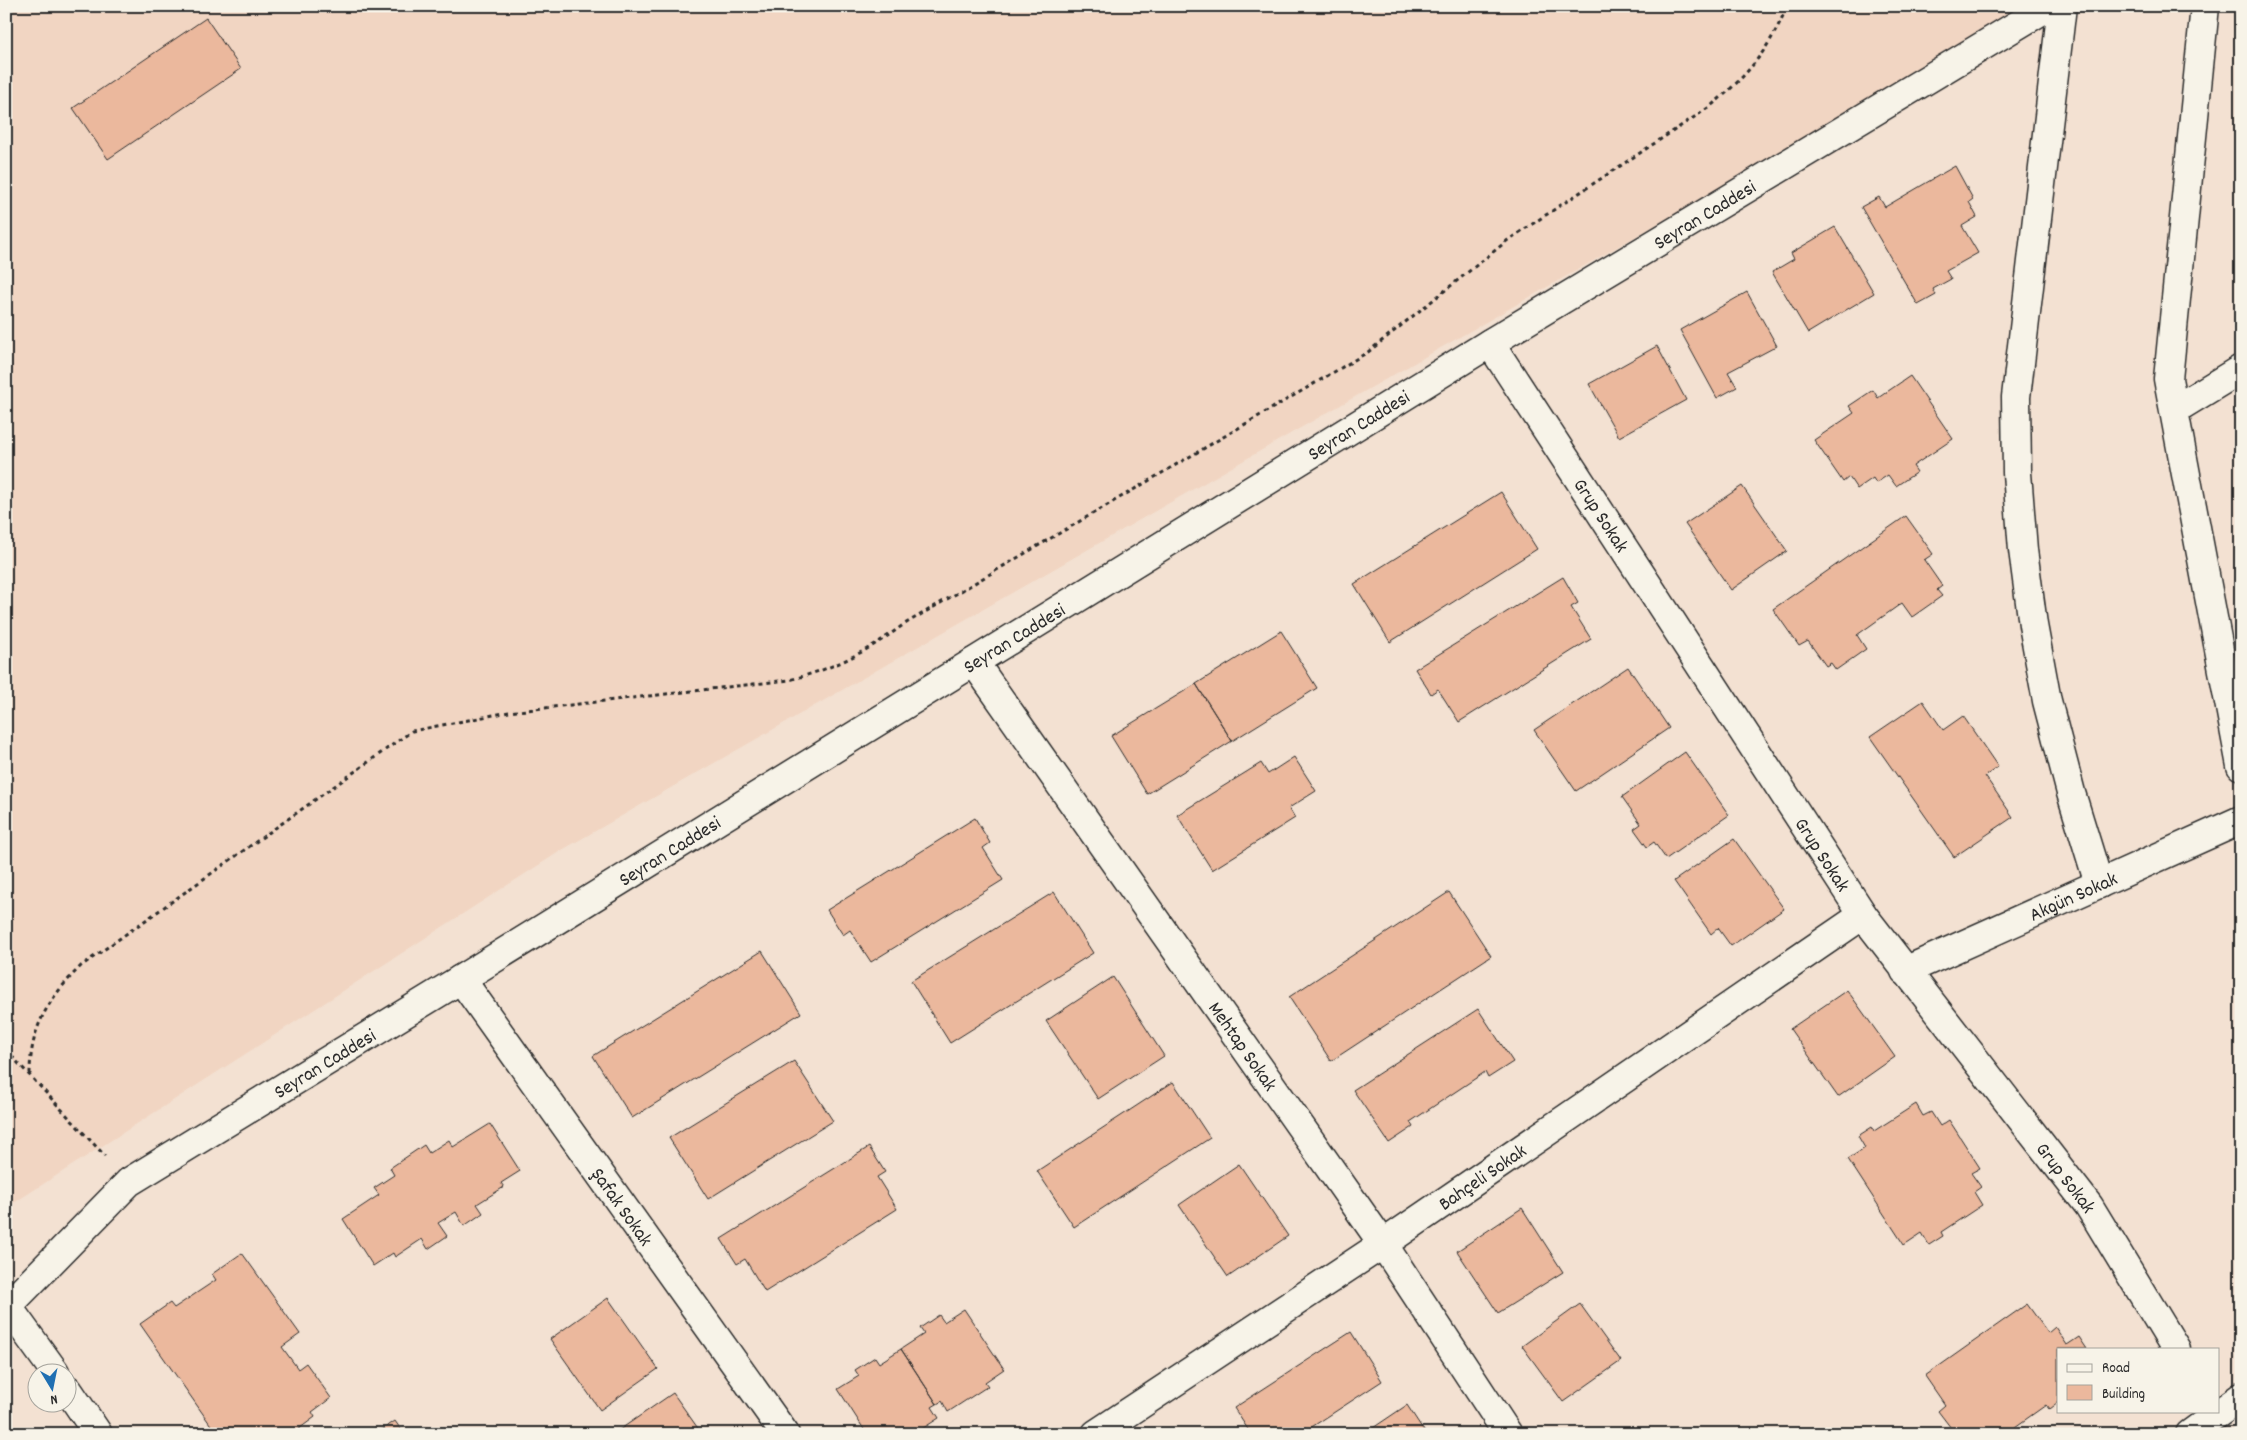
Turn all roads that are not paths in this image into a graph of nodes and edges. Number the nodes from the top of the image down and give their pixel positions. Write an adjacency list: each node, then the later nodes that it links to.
1 (2049, 6): 4 (street, Seyran Caddesi)
2 (2062, 6): 10 (street)
3 (2205, 6): 6 (street)
4 (1490, 343): 7 (street, Seyran Caddesi); 11 (street, Grup Sokak)
5 (2241, 369): 6 (street)
6 (2174, 410): 8 (street)
7 (974, 662): 13 (street, Seyran Caddesi); 14 (street, Mehtap Sokak)
8 (2241, 766)
9 (2241, 820): 10 (street, Akgün Sokak)
10 (2099, 884): 12 (street, Akgün Sokak)
11 (1863, 915): 12 (street, Grup Sokak); 14 (street, Bahçeli Sokak)
12 (1905, 971): 16 (street, Grup Sokak)
13 (461, 980): 15 (street, Seyran Caddesi); 23 (street, Şafak Sokak)
14 (1383, 1244): 24 (street, Bahçeli Sokak); 25 (street, Mehtap Sokak)
15 (7, 1307): 17 (street)
16 (2175, 1348)
17 (48, 1362)
18 (2241, 1398): 20 (street)
19 (78, 1405): 22 (street)
20 (2220, 1410)
21 (2215, 1413): 26 (street)
22 (98, 1434)
23 (785, 1434)
24 (1096, 1434)
25 (1508, 1434)
26 (2190, 1434)

